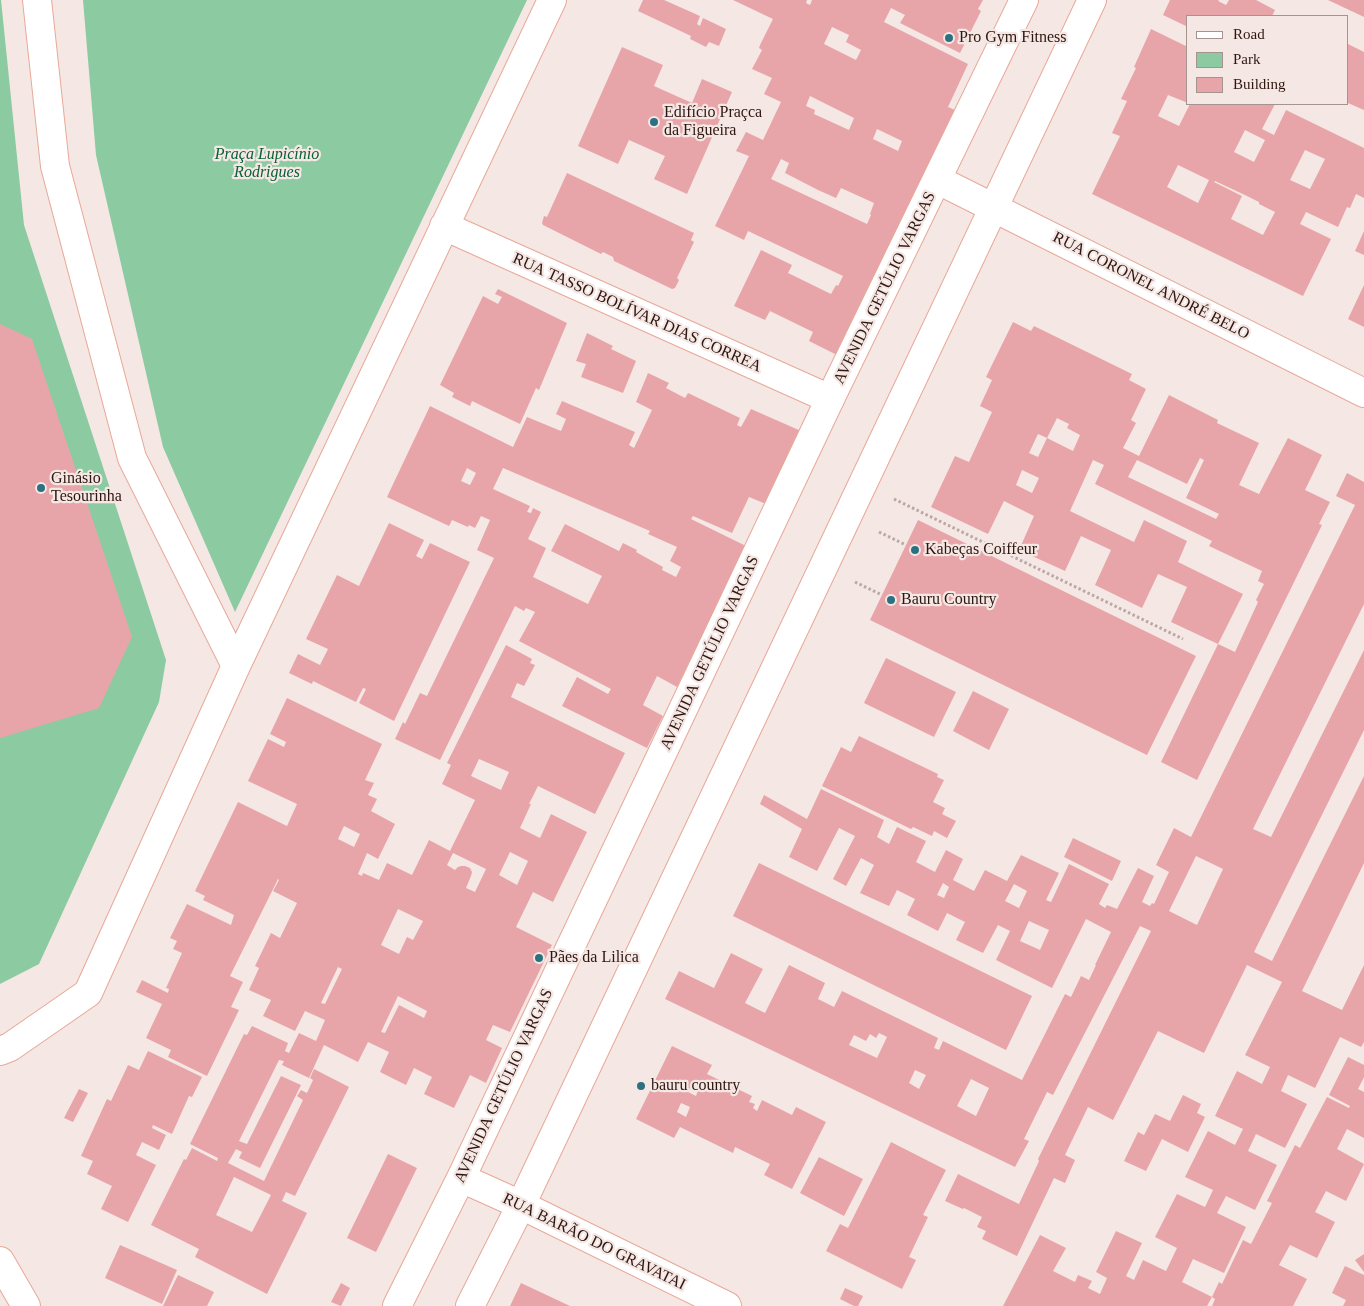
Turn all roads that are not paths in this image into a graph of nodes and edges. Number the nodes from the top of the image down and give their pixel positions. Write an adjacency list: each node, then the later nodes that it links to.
1 (37, 0): 10 (street)
2 (552, 0): 7 (street)
3 (1024, 0): 5 (street, AVENIDA GETÚLIO VARGAS)
4 (1092, 0): 6 (street)
5 (938, 180): 6 (street, RUA CORONEL ANDRÉ BELO); 9 (street, AVENIDA GETÚLIO VARGAS)
6 (993, 207): 8 (street, RUA CORONEL ANDRÉ BELO); 13 (street)
7 (444, 226): 9 (street, RUA TASSO BOLÍVAR DIAS CORREA); 10 (street)
8 (1364, 393)
9 (830, 400): 12 (street, AVENIDA GETÚLIO VARGAS)
10 (236, 666): 11 (street)
11 (0, 1051)
12 (461, 1178): 13 (street, RUA BARÃO DO GRAVATAI); 16 (street, AVENIDA GETÚLIO VARGAS)
13 (520, 1205): 17 (street); 18 (street, RUA BARÃO DO GRAVATAI)
14 (0, 1261): 15 (street)
15 (26, 1306)
16 (397, 1306)
17 (470, 1306)
18 (727, 1306)

